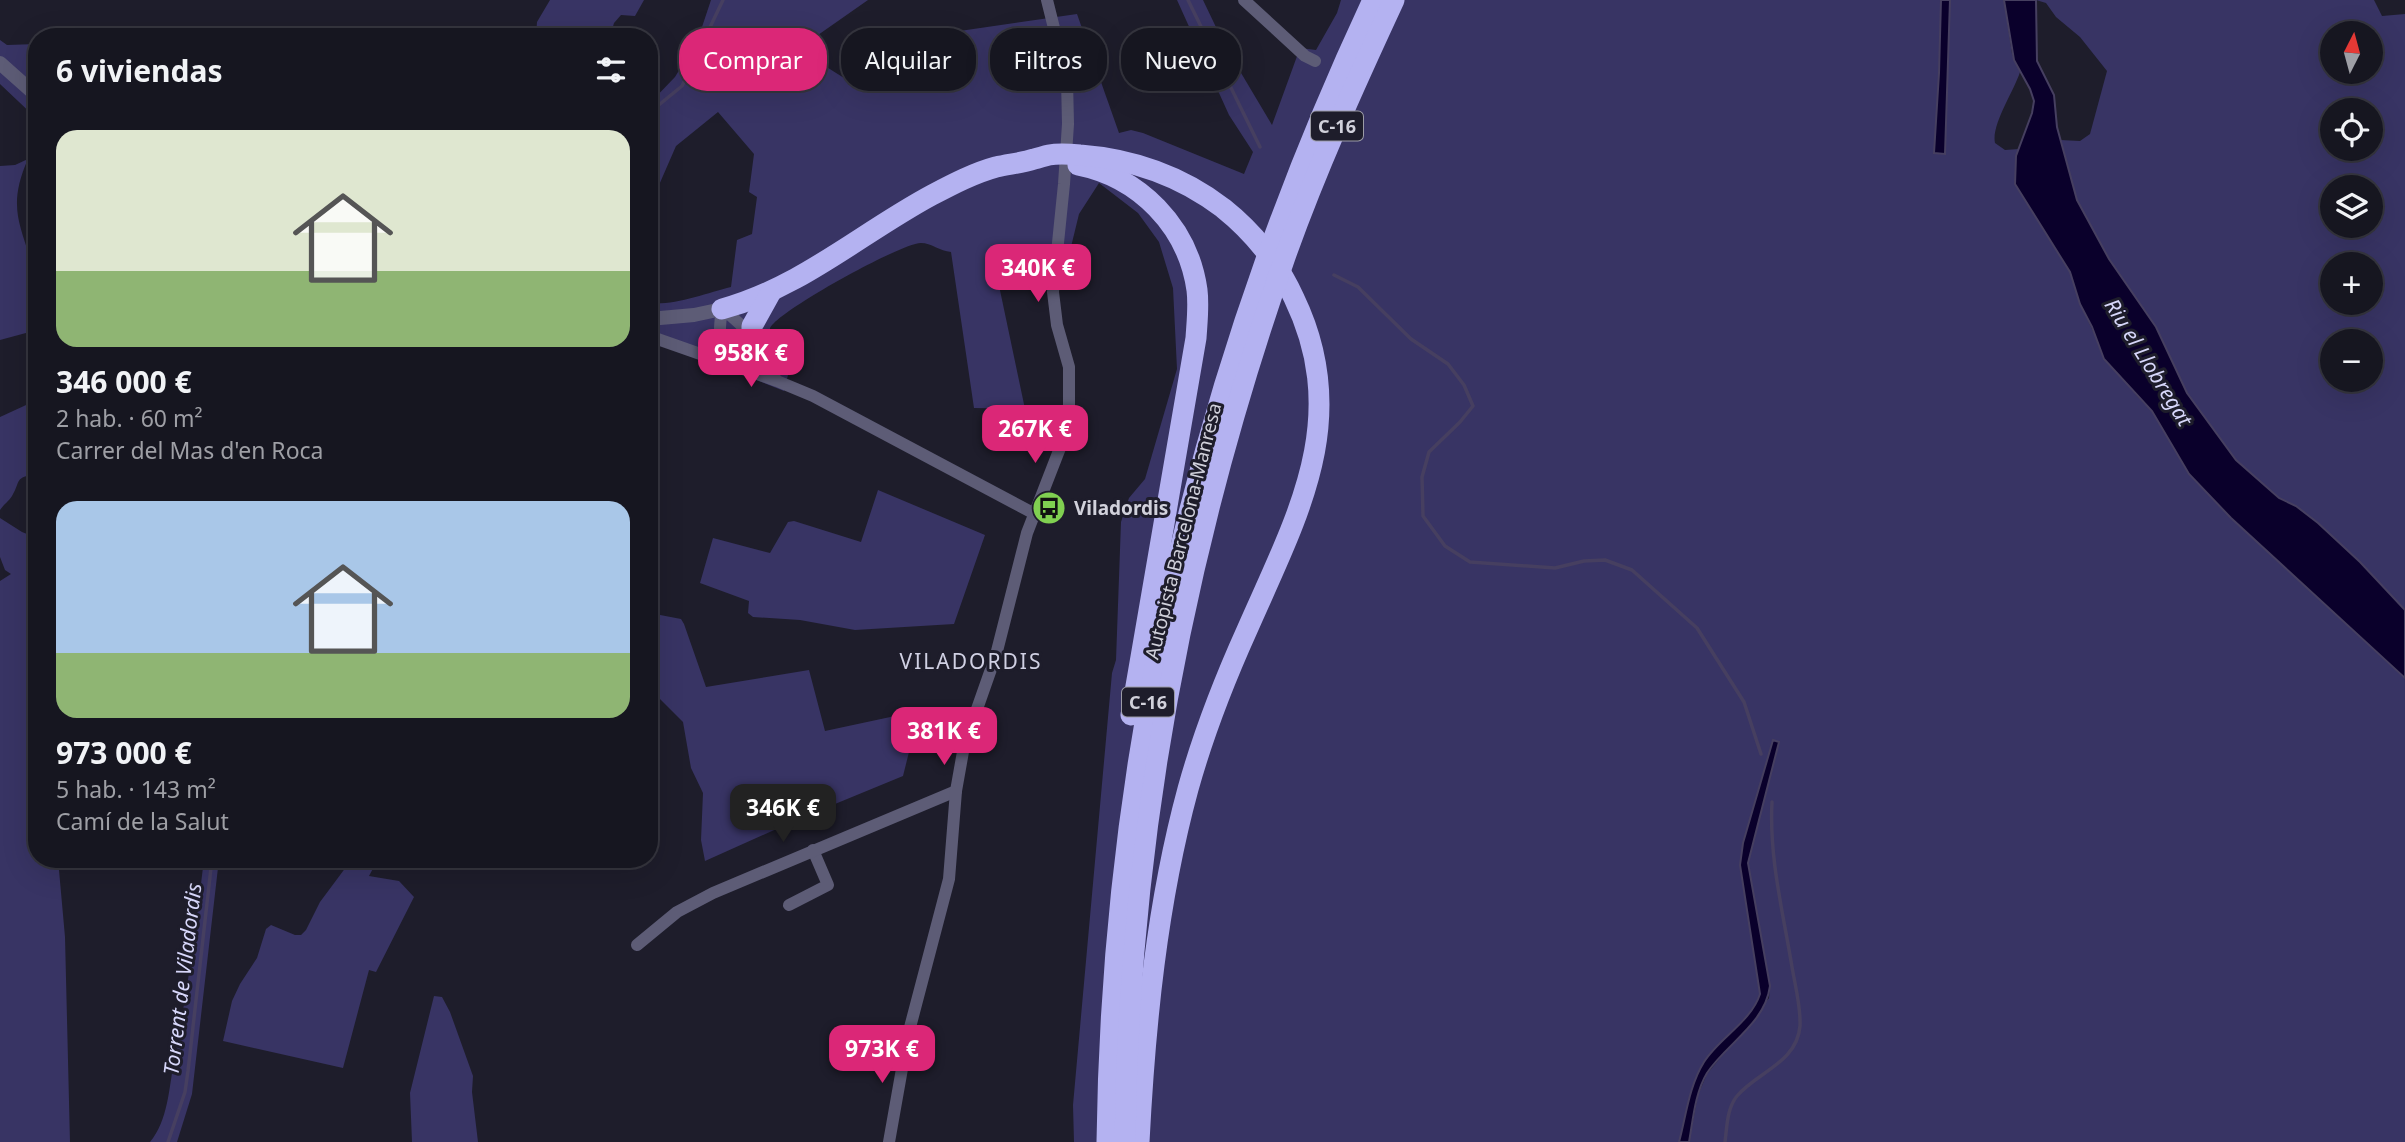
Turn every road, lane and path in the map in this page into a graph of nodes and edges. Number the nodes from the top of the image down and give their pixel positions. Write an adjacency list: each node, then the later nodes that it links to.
1 (1047, 0): 16 (street)
2 (1244, 0): 5 (street)
3 (1373, 0): 22 (highway, Autopista Barcelona-Manresa / C-16)
4 (1394, 0): 23 (highway, Autopista Barcelona-Manresa / C-16)
5 (1315, 61)
6 (0, 63): 7 (street)
7 (28, 88)
8 (1034, 159): 9 (highway); 22 (highway); 24 (highway)
9 (771, 292): 10 (highway); 12 (highway)
10 (722, 309): 11 (street); 12 (street); 14 (street)
11 (658, 317)
12 (752, 338): 15 (street)
13 (658, 339): 14 (street)
14 (736, 366): 15 (street)
15 (777, 381): 16 (street)
16 (1033, 513): 17 (street)
17 (957, 791): 18 (street); 21 (street)
18 (813, 850): 19 (street); 20 (street)
19 (789, 905)
20 (637, 945)
21 (889, 1142)
22 (1104, 1142)
23 (1125, 1142)
24 (1139, 1142)

